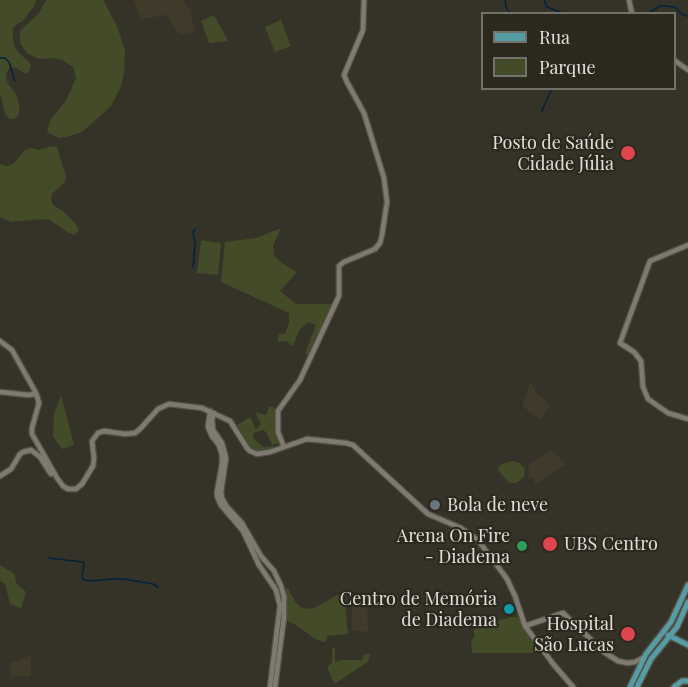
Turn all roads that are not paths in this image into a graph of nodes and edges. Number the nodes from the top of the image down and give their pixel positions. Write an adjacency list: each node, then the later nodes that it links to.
1 (364, 0): 10 (main road)
2 (676, 61): 3 (main road)
3 (688, 70)
4 (688, 245): 9 (main road)
5 (0, 341): 7 (main road)
6 (0, 392): 7 (main road)
7 (34, 394): 12 (main road)
8 (212, 412): 10 (main road); 12 (main road); 25 (main road); 25 (main road)
9 (688, 419)
10 (284, 447): 13 (main road)
11 (0, 476): 12 (main road)
12 (57, 478)
13 (460, 528): 14 (main road); 15 (main road)
14 (471, 537): 15 (main road); 16 (main road)
15 (478, 540): 16 (main road)
16 (487, 553): 19 (main road)
17 (688, 585): 20 (main road)
18 (688, 602): 21 (main road)
19 (525, 626): 23 (main road); 26 (main road)
20 (664, 633): 21 (main road); 23 (main road)
21 (670, 636): 22 (main road); 28 (main road)
22 (688, 645)
23 (643, 658): 27 (main road)
24 (688, 681): 29 (main road)
25 (272, 687)
26 (573, 687)
27 (630, 687)
28 (637, 687)
29 (674, 687)

